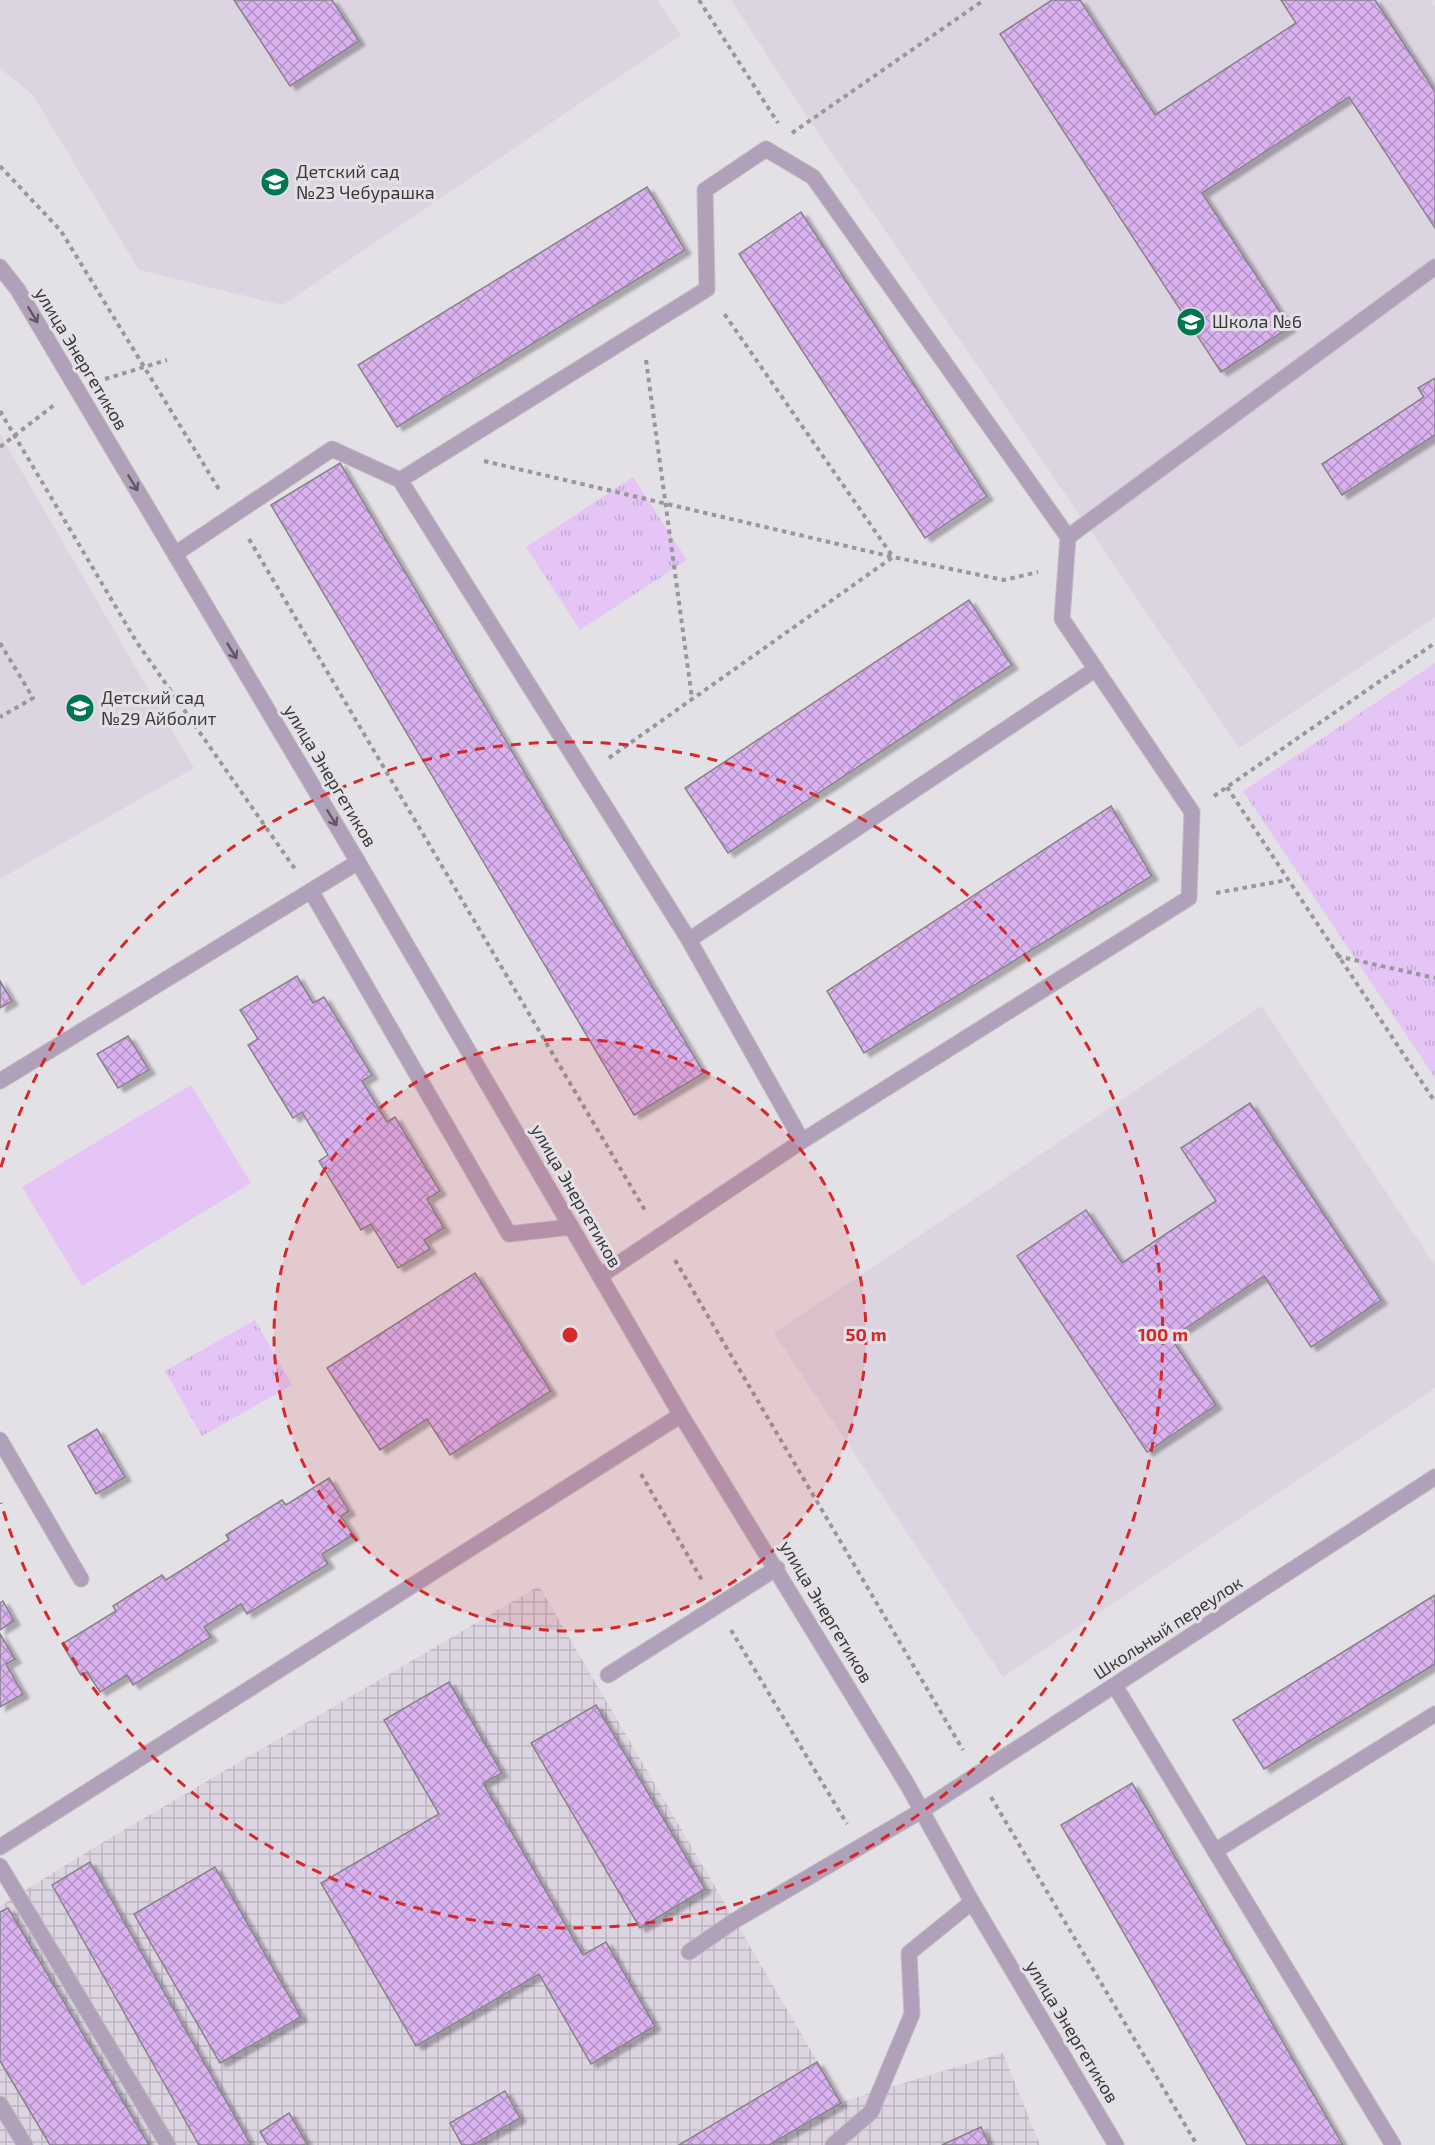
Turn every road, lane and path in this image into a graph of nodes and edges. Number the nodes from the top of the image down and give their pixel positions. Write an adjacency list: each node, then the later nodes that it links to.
1 (699, 0): 3 (path)
2 (984, 0): 4 (path)
3 (780, 127)
4 (786, 137)
5 (0, 166): 14 (path)
6 (0, 267): 16 (street, улица Энергетиков, one-way to 16)
7 (1435, 267): 15 (street)
8 (707, 289): 9 (street); 15 (street); 17 (path)
9 (642, 329): 11 (street); 13 (path)
10 (0, 411): 29 (path)
11 (445, 452): 12 (street); 13 (path)
12 (400, 480): 14 (street); 24 (street)
13 (666, 504): 17 (path); 22 (path)
14 (234, 514): 16 (street); 38 (path)
15 (1068, 537): 18 (street)
16 (175, 554): 27 (street, улица Энергетиков, one-way to 27)
17 (893, 557): 18 (path); 22 (path)
18 (1066, 566): 21 (street)
19 (0, 643): 23 (path)
20 (1435, 643): 25 (path)
21 (1096, 669): 26 (street); 31 (street)
22 (692, 698): 24 (path)
23 (0, 717)
24 (585, 775): 31 (street)
25 (1227, 787): 26 (path); 28 (path)
26 (1192, 812): 30 (street)
27 (358, 862): 29 (street); 37 (street, улица Энергетиков)
28 (1287, 880): 30 (path); 32 (path)
29 (311, 891): 34 (street); 37 (street)
30 (1189, 898): 36 (street)
31 (689, 940): 36 (street)
32 (1337, 956): 33 (path); 35 (path)
33 (1435, 978)
34 (0, 1081)
35 (1435, 1102)
36 (802, 1142): 38 (street)
37 (571, 1227): 39 (street, улица Энергетиков)
38 (661, 1236): 39 (street); 50 (path)
39 (600, 1276): 40 (street, улица Энергетиков)
40 (681, 1415): 42 (street); 44 (street, улица Энергетиков)
41 (0, 1440): 45 (street)
42 (627, 1450): 46 (path); 52 (street)
43 (1435, 1477): 48 (street, Школьный переулок)
44 (777, 1569): 46 (street); 51 (street, улица Энергетиков)
45 (81, 1579)
46 (717, 1606): 47 (street); 53 (path)
47 (608, 1675)
48 (1115, 1686): 50 (street, Школьный переулок); 54 (street)
49 (1435, 1714): 54 (street)
50 (978, 1775): 51 (street, Школьный переулок); 63 (path)
51 (921, 1811): 53 (street, Школьный переулок); 56 (street, улица Энергетиков)
52 (0, 1847)
53 (860, 1847): 57 (street, Школьный переулок)
54 (1215, 1851): 64 (street)
55 (0, 1866): 60 (street)
56 (972, 1902): 61 (street); 62 (street, улица Энергетиков)
57 (689, 1952)
58 (0, 2104): 59 (street)
59 (25, 2145)
60 (168, 2145)
61 (833, 2145)
62 (1116, 2145)
63 (1197, 2145)
64 (1393, 2145)

